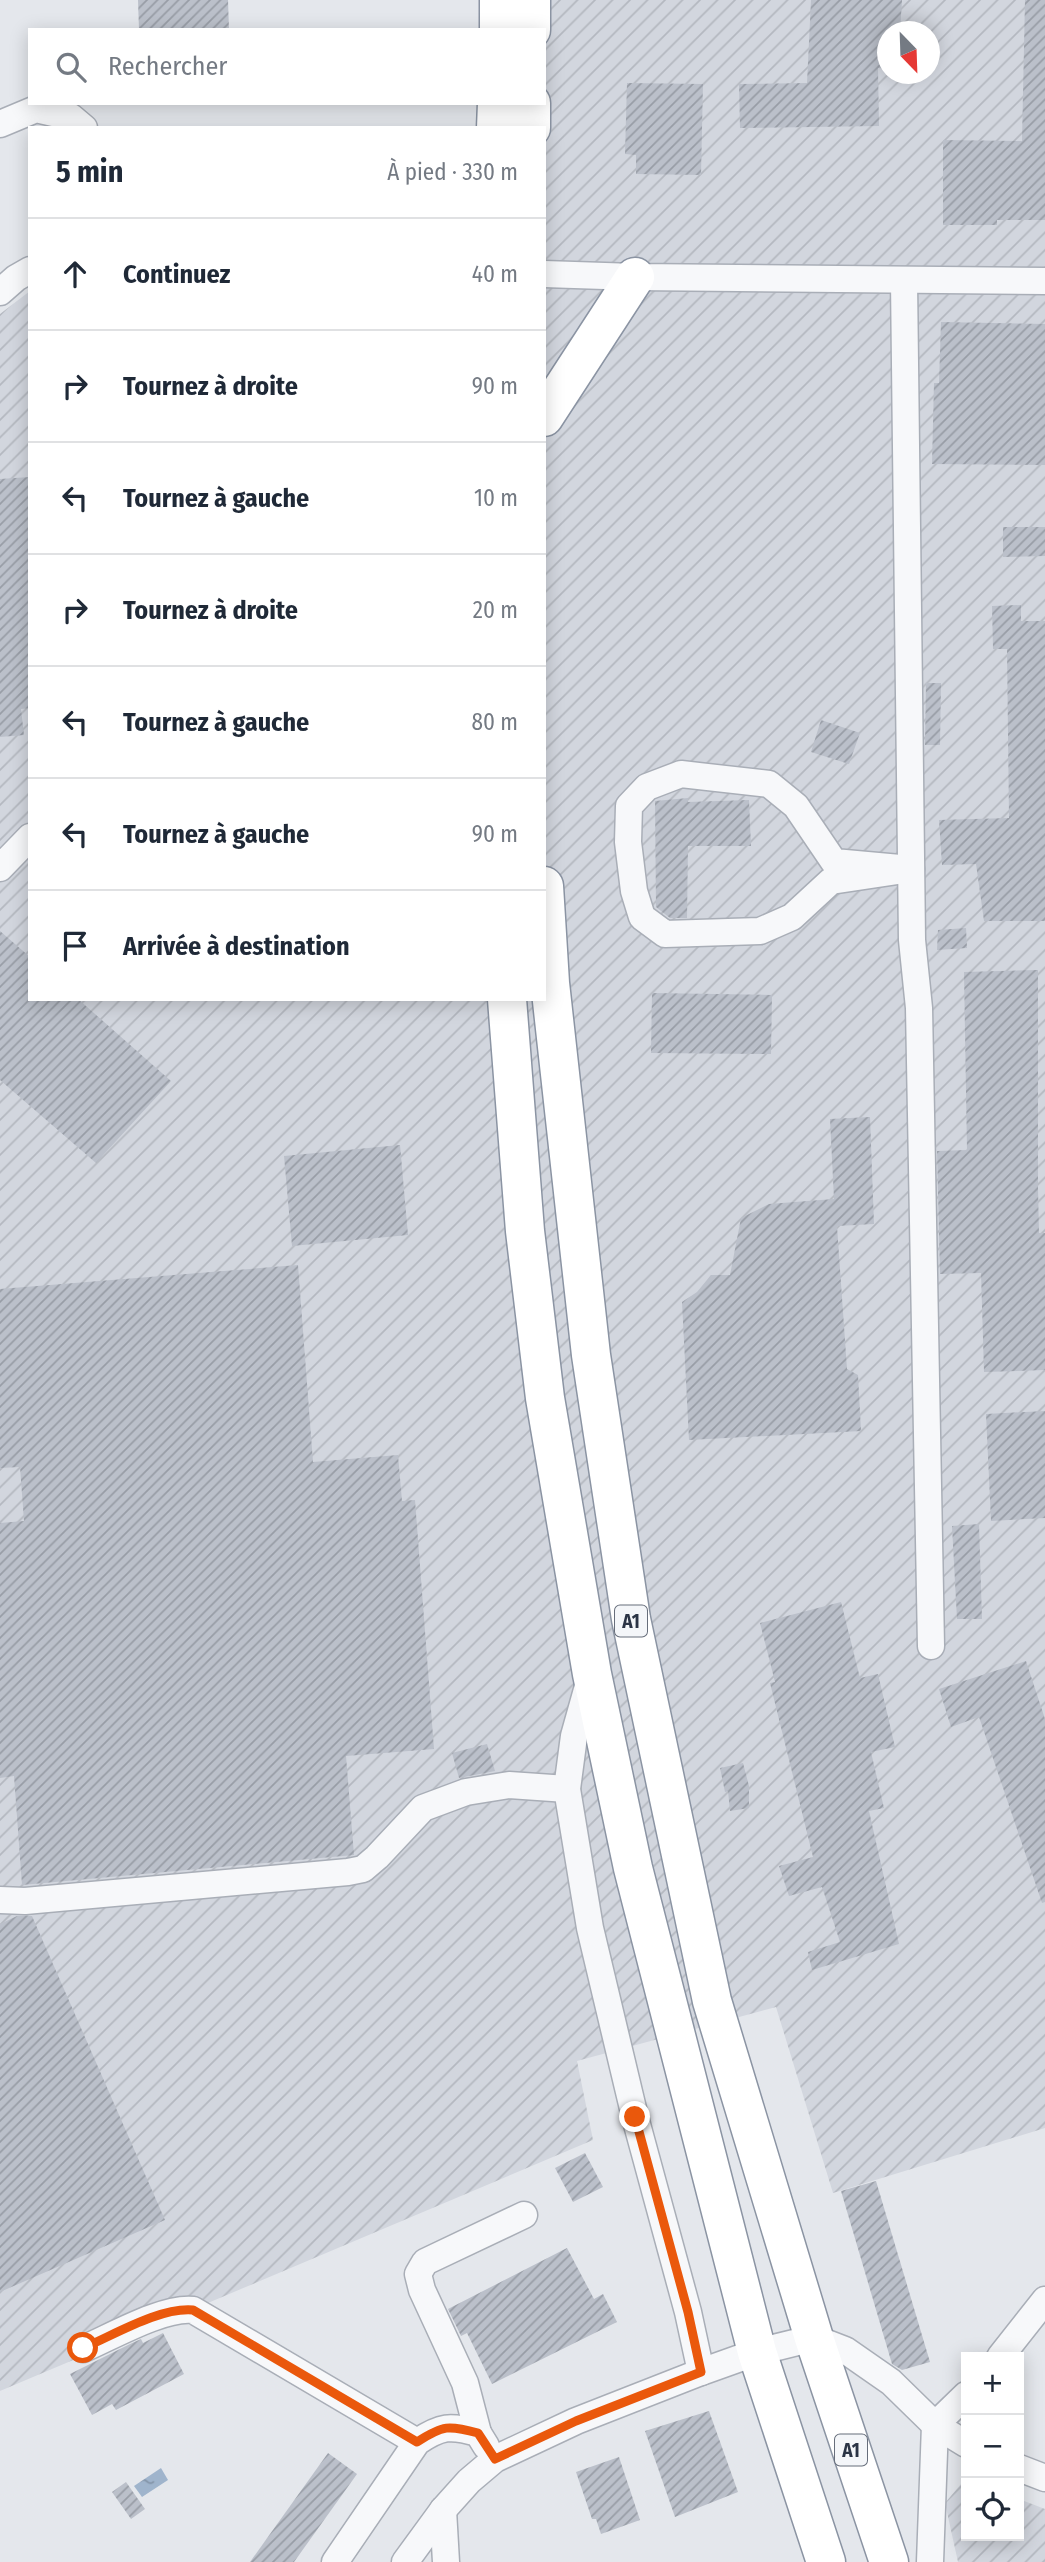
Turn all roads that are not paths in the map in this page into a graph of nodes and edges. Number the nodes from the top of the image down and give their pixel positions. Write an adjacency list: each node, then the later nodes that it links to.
1 (499, 0): 3 (highway)
2 (531, 0): 4 (highway)
3 (499, 28)
4 (531, 28)
5 (497, 105): 9 (highway)
6 (531, 105): 10 (highway)
7 (0, 124): 8 (street)
8 (82, 126)
9 (496, 126)
10 (531, 126)
11 (28, 271): 16 (street)
12 (546, 274): 13 (street)
13 (635, 277): 14 (street); 17 (highway)
14 (904, 281): 15 (street); 20 (street)
15 (1045, 281)
16 (0, 292)
17 (546, 414)
18 (28, 840): 19 (street)
19 (0, 868)
20 (911, 869): 20 (street); 23 (street)
21 (546, 919): 29 (highway, A1)
22 (507, 1001): 24 (highway, A1)
23 (931, 1646)
24 (592, 1674): 25 (street); 31 (highway, A1)
25 (567, 1789): 26 (street); 33 (street)
26 (0, 1900)
27 (524, 2216): 36 (street)
28 (1045, 2300): 32 (street)
29 (814, 2339): 31 (street); 35 (street); 47 (highway, A1)
30 (83, 2348): 38 (street)
31 (757, 2352): 33 (street); 46 (highway, A1)
32 (1004, 2352)
33 (701, 2372): 39 (street)
34 (961, 2400): 35 (street)
35 (935, 2425): 37 (street); 48 (street)
36 (478, 2433): 38 (street); 39 (street)
37 (961, 2441)
38 (417, 2442): 43 (street)
39 (495, 2459): 42 (street)
40 (1024, 2470): 41 (street)
41 (1045, 2478)
42 (443, 2510): 44 (street); 45 (street)
43 (335, 2562)
44 (405, 2562)
45 (446, 2562)
46 (827, 2562)
47 (888, 2562)
48 (930, 2562)

